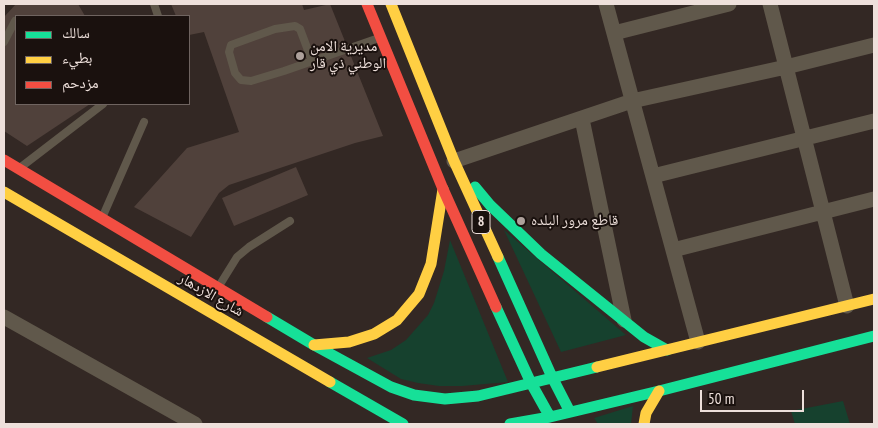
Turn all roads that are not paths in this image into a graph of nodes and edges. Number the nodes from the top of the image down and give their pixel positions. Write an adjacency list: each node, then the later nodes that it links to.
1 (368, 4): 8 (main road, 8)
2 (391, 4): 20 (main road, 8)
3 (606, 4): 7 (street)
4 (730, 4): 7 (street)
5 (770, 4): 12 (street)
6 (15, 21): 9 (lane)
7 (614, 33): 13 (street)
8 (381, 37): 11 (lane); 23 (main road, 8)
9 (4, 42)
10 (874, 45): 12 (street)
11 (312, 61): 11 (lane)
12 (786, 67): 13 (street); 18 (street)
13 (632, 101): 15 (street); 21 (street)
14 (102, 105): 22 (lane)
15 (582, 119): 20 (street); 33 (street)
16 (874, 121): 18 (street)
17 (144, 122): 26 (lane)
18 (804, 138): 21 (street); 25 (street)
19 (4, 160): 22 (main road, شارع الازدهار)
20 (454, 161): 33 (main road); 38 (main road, 8)
21 (653, 176): 28 (street)
22 (9, 183): 26 (main road, شارع الازدهار); 44 (main road, شارع الازدهار)
23 (443, 189): 36 (main road); 39 (main road, 8)
24 (874, 199): 25 (street)
25 (823, 212): 28 (street); 31 (street)
26 (101, 220): 29 (main road, شارع الازدهار)
27 (290, 221): 29 (lane)
28 (673, 250): 35 (street)
29 (218, 288): 36 (main road, شارع الازدهار)
30 (874, 299): 31 (main road, شارع الازدهار)
31 (846, 306): 35 (main road, شارع الازدهار)
32 (4, 318): 43 (street)
33 (624, 322): 37 (main road)
34 (874, 336): 40 (main road)
35 (698, 342): 37 (main road, شارع الازدهار)
36 (314, 345): 39 (main road, شارع الازدهار)
37 (667, 350): 38 (main road, شارع الازدهار)
38 (552, 377): 39 (main road, شارع الازدهار); 41 (main road, 8)
39 (531, 383): 42 (main road, 8)
40 (659, 391): 41 (main road); 46 (main road)
41 (570, 412): 42 (main road)
42 (550, 417): 45 (main road)
43 (195, 424)
44 (403, 424)
45 (510, 424)
46 (644, 424)

